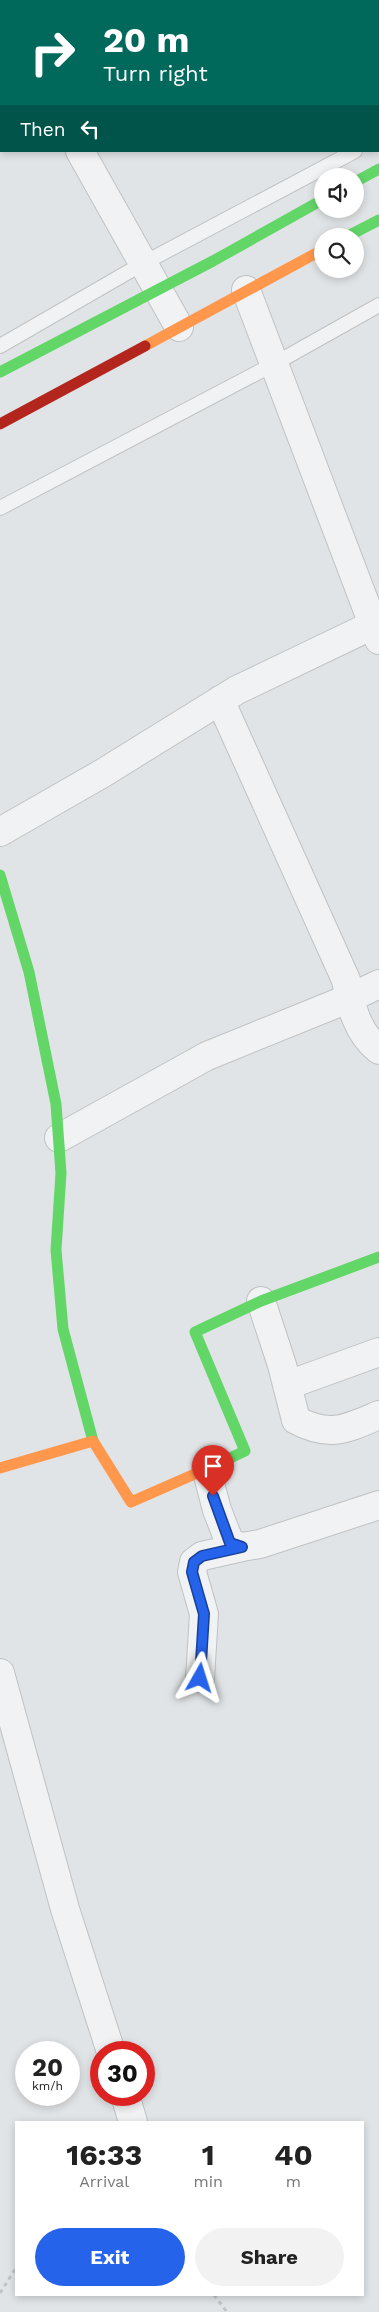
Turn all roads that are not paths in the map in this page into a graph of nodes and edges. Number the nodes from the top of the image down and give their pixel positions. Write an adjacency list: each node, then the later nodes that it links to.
1 (81, 152): 9 (street)
2 (353, 152): 9 (lane)
3 (379, 169): 4 (street)
4 (364, 177)
5 (314, 204): 10 (street)
6 (379, 220): 7 (street)
7 (364, 228)
8 (314, 254): 11 (street)
9 (142, 264): 10 (street); 14 (lane)
10 (157, 290): 13 (street); 16 (street)
11 (246, 290): 13 (street); 15 (street)
12 (379, 305): 15 (lane)
13 (179, 327): 17 (street)
14 (0, 346)
15 (274, 364): 18 (lane); 19 (street)
16 (0, 372)
17 (0, 424)
18 (0, 508)
19 (377, 629): 20 (street)
20 (220, 700): 21 (street); 24 (street)
21 (0, 832)
22 (0, 874): 26 (street)
23 (379, 984): 24 (street)
24 (350, 998): 25 (street); 26 (street)
25 (379, 1050)
26 (59, 1138): 32 (street)
27 (379, 1257): 28 (street)
28 (262, 1301): 30 (street); 34 (street)
29 (379, 1352): 30 (street)
30 (288, 1385): 31 (street)
31 (379, 1416)
32 (93, 1441): 33 (street); 34 (street)
33 (0, 1468)
34 (206, 1468): 36 (street)
35 (379, 1505): 36 (street)
36 (242, 1547): 38 (street)
37 (0, 1672): 39 (street)
38 (200, 1678)
39 (108, 2041)
40 (128, 2106): 41 (street)
41 (133, 2121)

